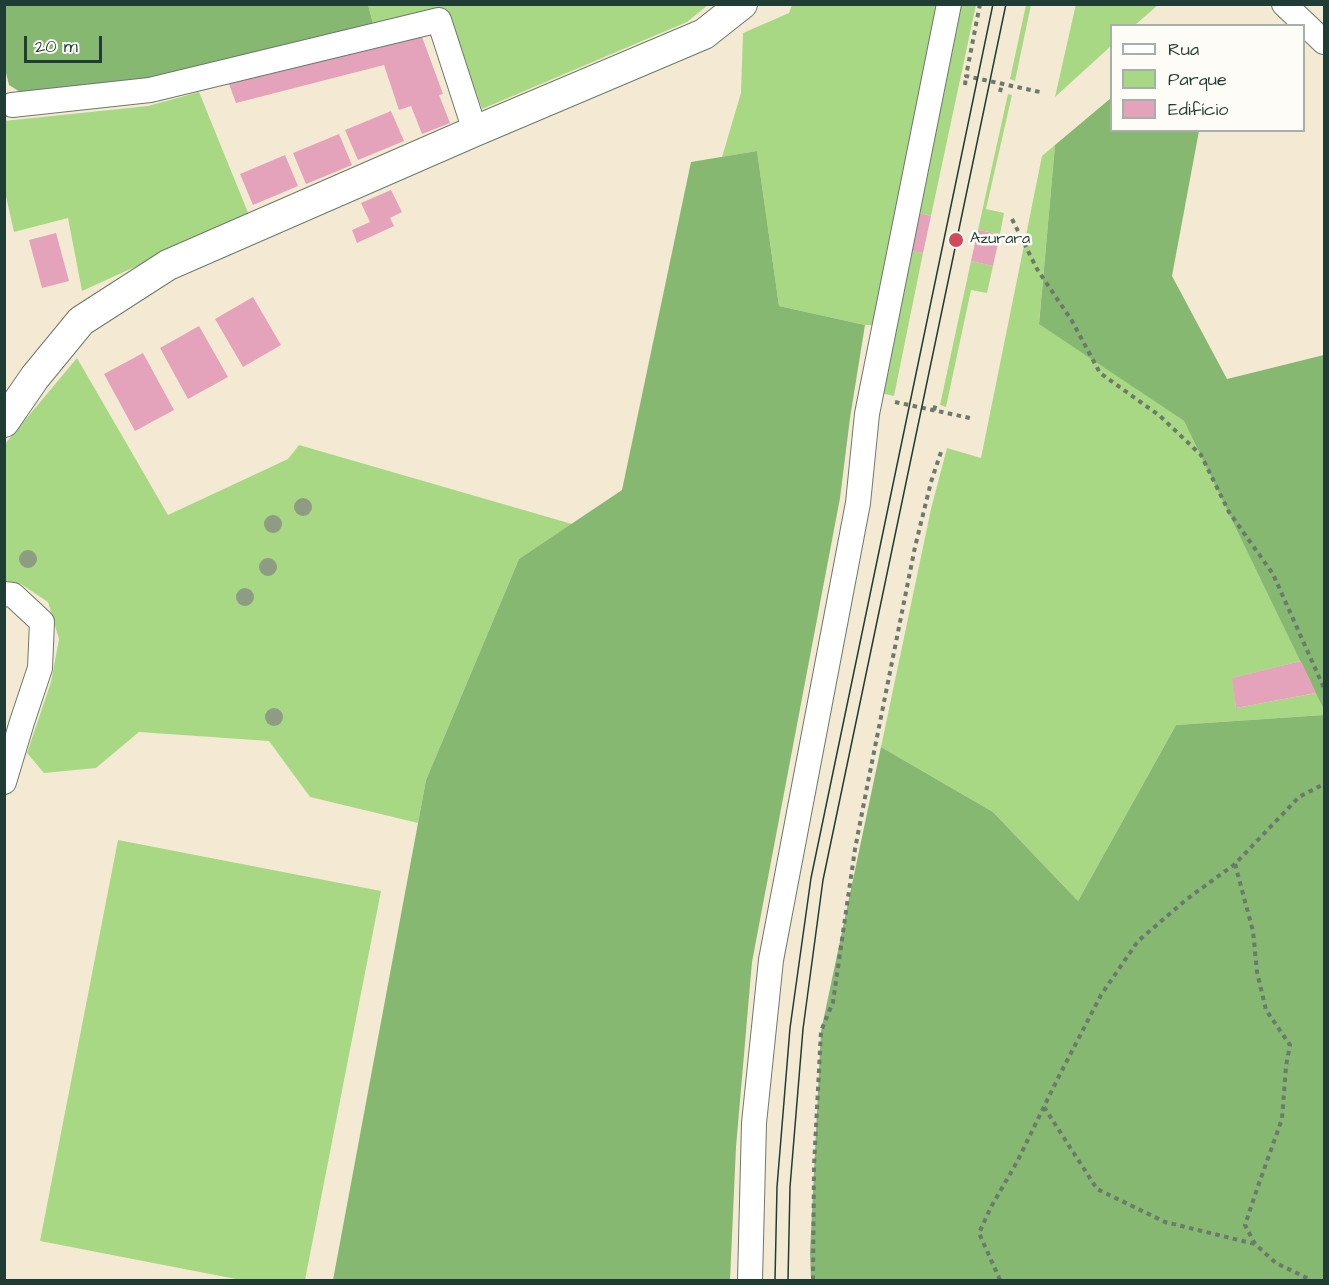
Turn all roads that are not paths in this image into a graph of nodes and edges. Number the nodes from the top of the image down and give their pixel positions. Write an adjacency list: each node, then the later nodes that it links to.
1 (742, 4): 6 (street)
2 (950, 4): 10 (street)
3 (1284, 4): 4 (street)
4 (1324, 42)
5 (12, 105): 6 (street)
6 (475, 131): 7 (street)
7 (4, 422)
8 (4, 594): 9 (street)
9 (4, 782)
10 (750, 1281)

